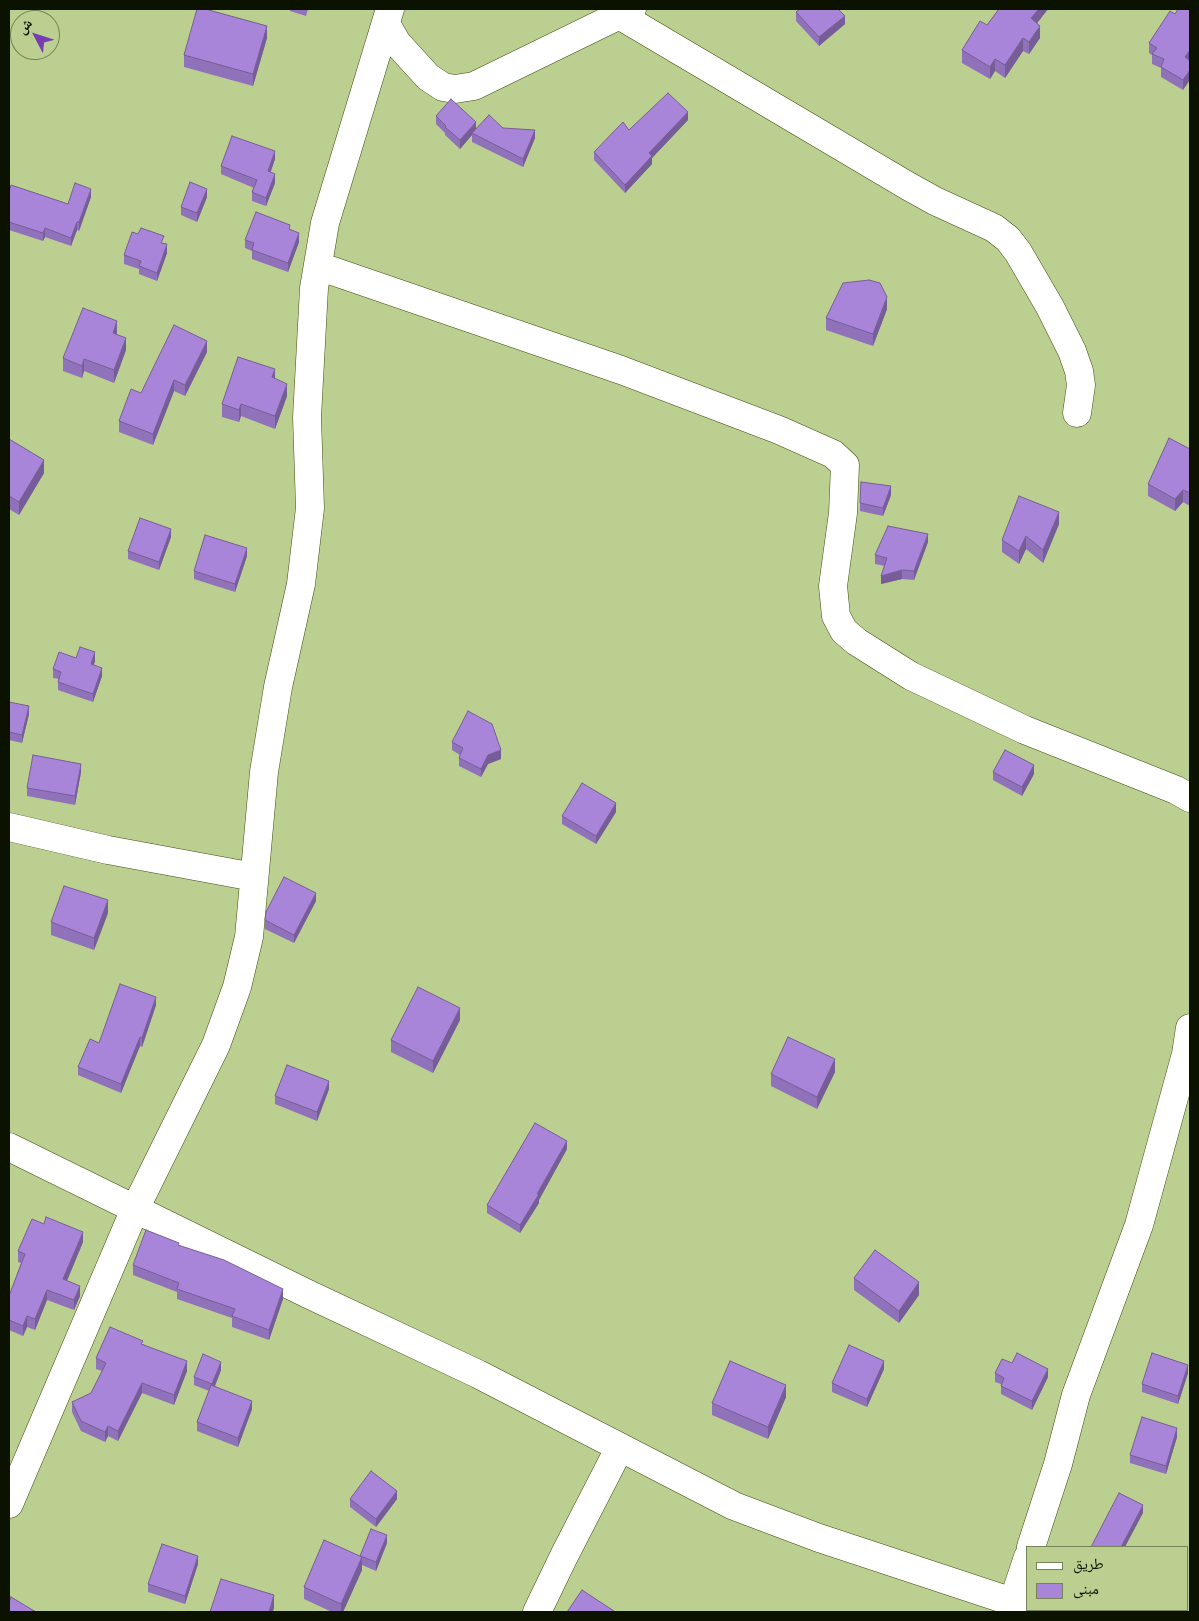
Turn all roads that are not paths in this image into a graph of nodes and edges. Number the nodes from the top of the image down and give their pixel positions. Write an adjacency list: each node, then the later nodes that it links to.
1 (626, 12): 2 (street); 4 (street)
2 (388, 16): 3 (street)
3 (318, 266): 5 (street); 7 (street)
4 (1077, 413)
5 (1190, 798)
6 (9, 827): 7 (street)
7 (254, 877): 10 (street)
8 (1190, 1028): 13 (street)
9 (9, 1147): 10 (street)
10 (135, 1209): 11 (street); 12 (street)
11 (620, 1447): 15 (street); 17 (street)
12 (9, 1504)
13 (1031, 1546)
14 (1026, 1563): 15 (street)
15 (1012, 1605): 16 (street)
16 (1026, 1608)
17 (537, 1612)

